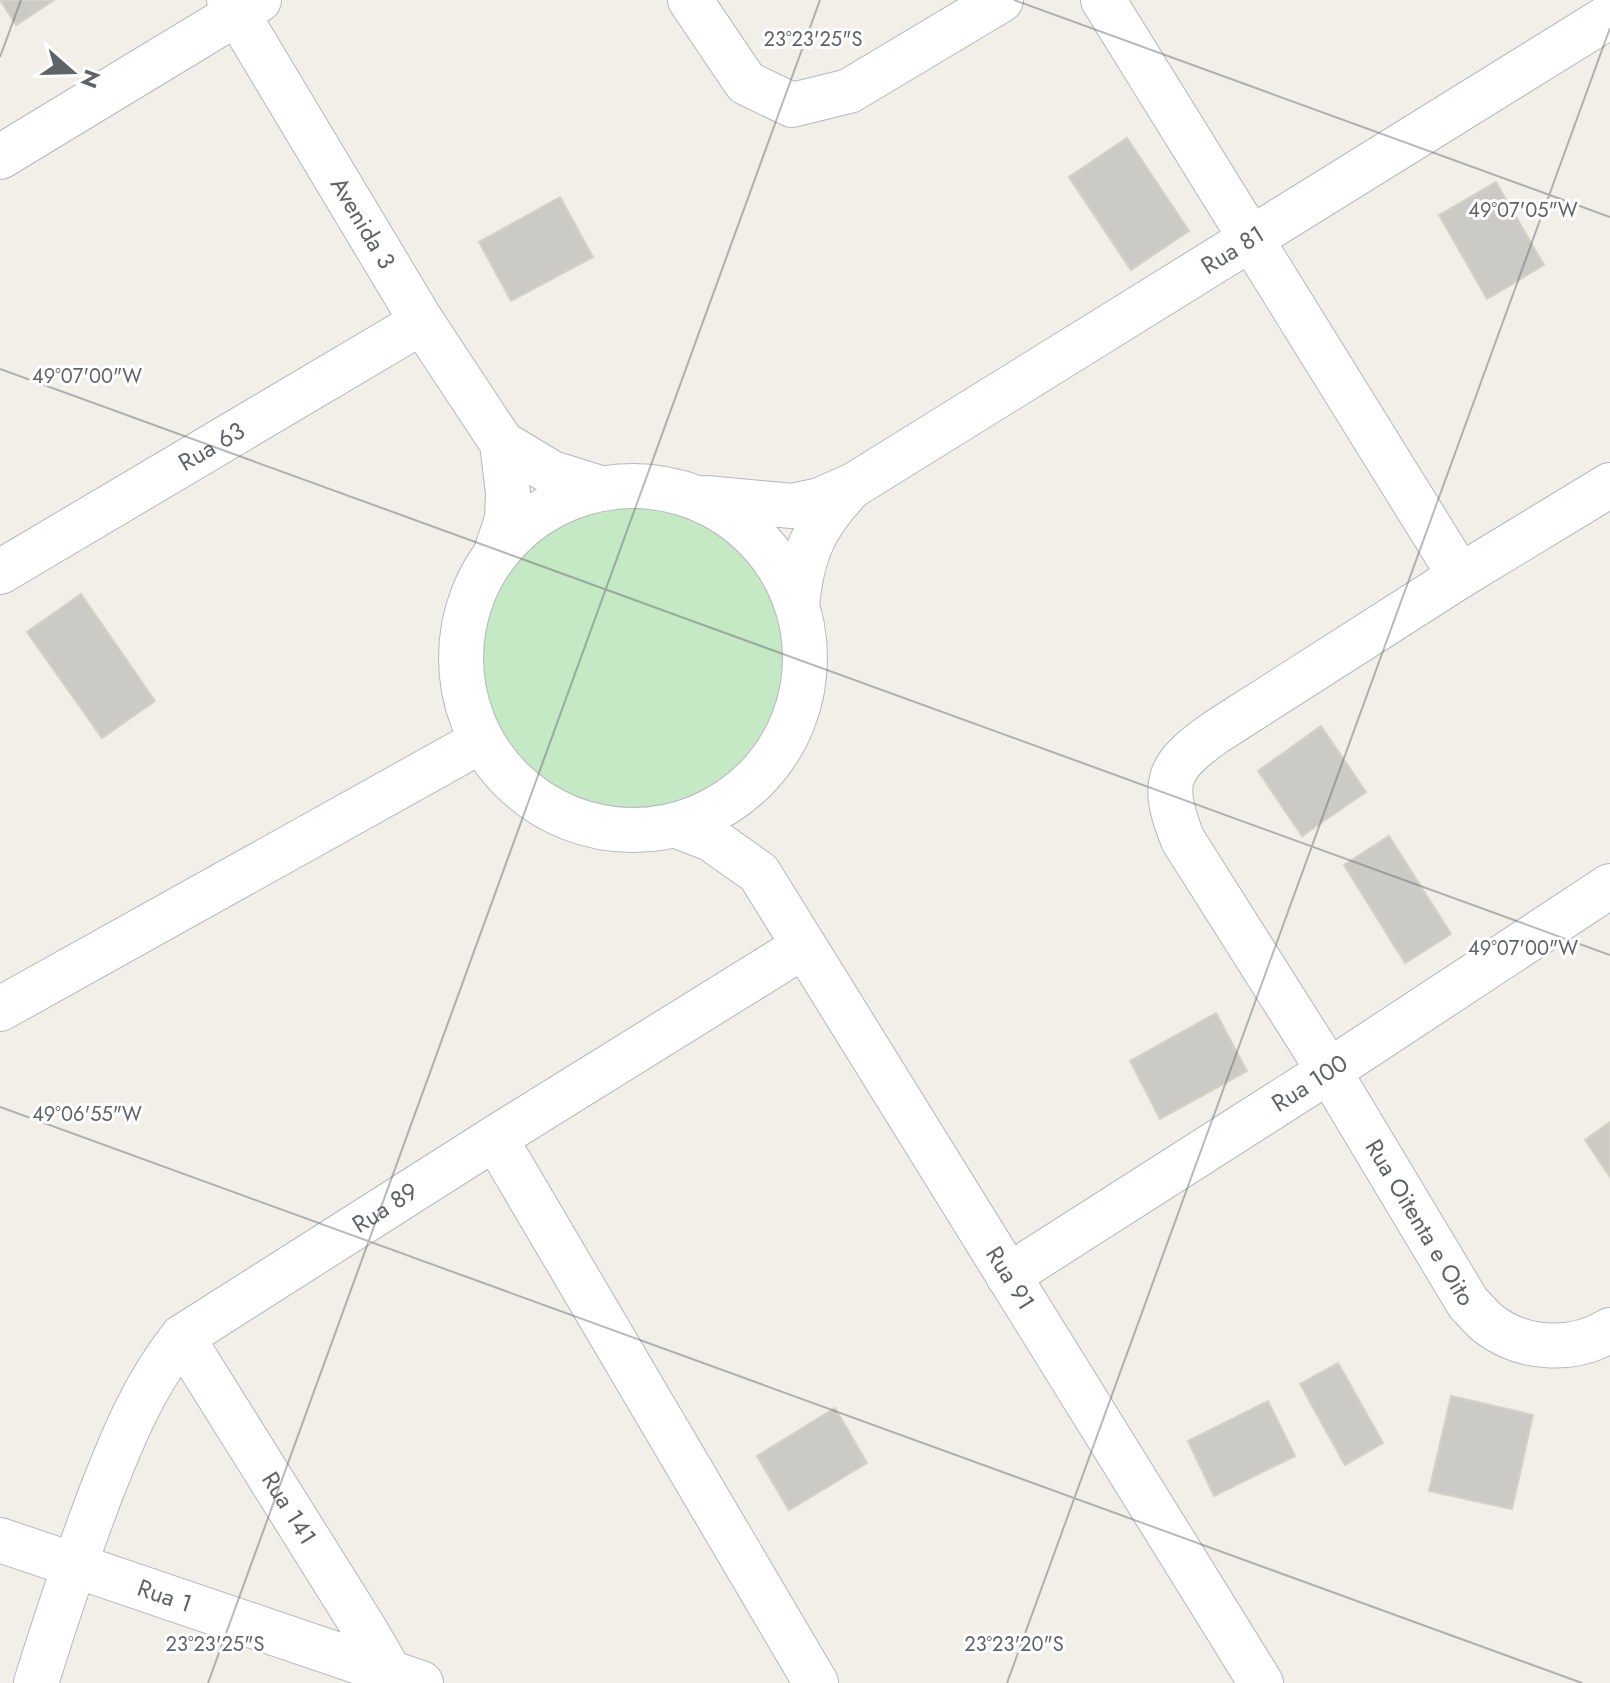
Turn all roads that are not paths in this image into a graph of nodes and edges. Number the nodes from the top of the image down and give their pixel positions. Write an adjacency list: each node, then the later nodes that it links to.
1 (690, 0): 2 (street)
2 (1001, 0)
3 (1103, 0): 7 (street)
4 (242, 5): 6 (street); 8 (street, Avenida 3)
5 (1610, 16): 7 (street, Rua 81)
6 (0, 157)
7 (1251, 240): 10 (street, Rua 81); 16 (street)
8 (422, 322): 9 (street, Avenida 3); 15 (street, Rua 63)
9 (502, 443): 12 (street); 14 (street)
10 (854, 485): 13 (street); 17 (street)
11 (1610, 485): 16 (street, Rua Oitenta e Oito)
12 (600, 488): 13 (street); 14 (street)
13 (689, 495): 17 (street)
14 (497, 549): 18 (street)
15 (0, 572)
16 (1460, 576): 25 (street, Rua Oitenta e Oito)
17 (797, 605): 19 (street)
18 (481, 741): 20 (street); 24 (street)
19 (760, 775): 20 (street); 21 (street)
20 (677, 826): 21 (street)
21 (759, 873): 23 (street, Rua 91)
22 (1610, 886): 25 (street, Rua 100)
23 (804, 946): 26 (street, Rua 89); 27 (street, Rua 91)
24 (0, 1009)
25 (1329, 1071): 27 (street, Rua 100); 28 (street, Rua Oitenta e Oito)
26 (495, 1138): 29 (street, Rua 89); 34 (street)
27 (1008, 1276): 35 (street, Rua 91)
28 (1610, 1330)
29 (182, 1337): 31 (street, Rua 89); 32 (street, Rua 141)
30 (0, 1540): 31 (street, Rua 1)
31 (73, 1565): 32 (street, Rua 1); 33 (street, Rua 89)
32 (399, 1680)
33 (36, 1683)
34 (816, 1683)
35 (1261, 1683)

